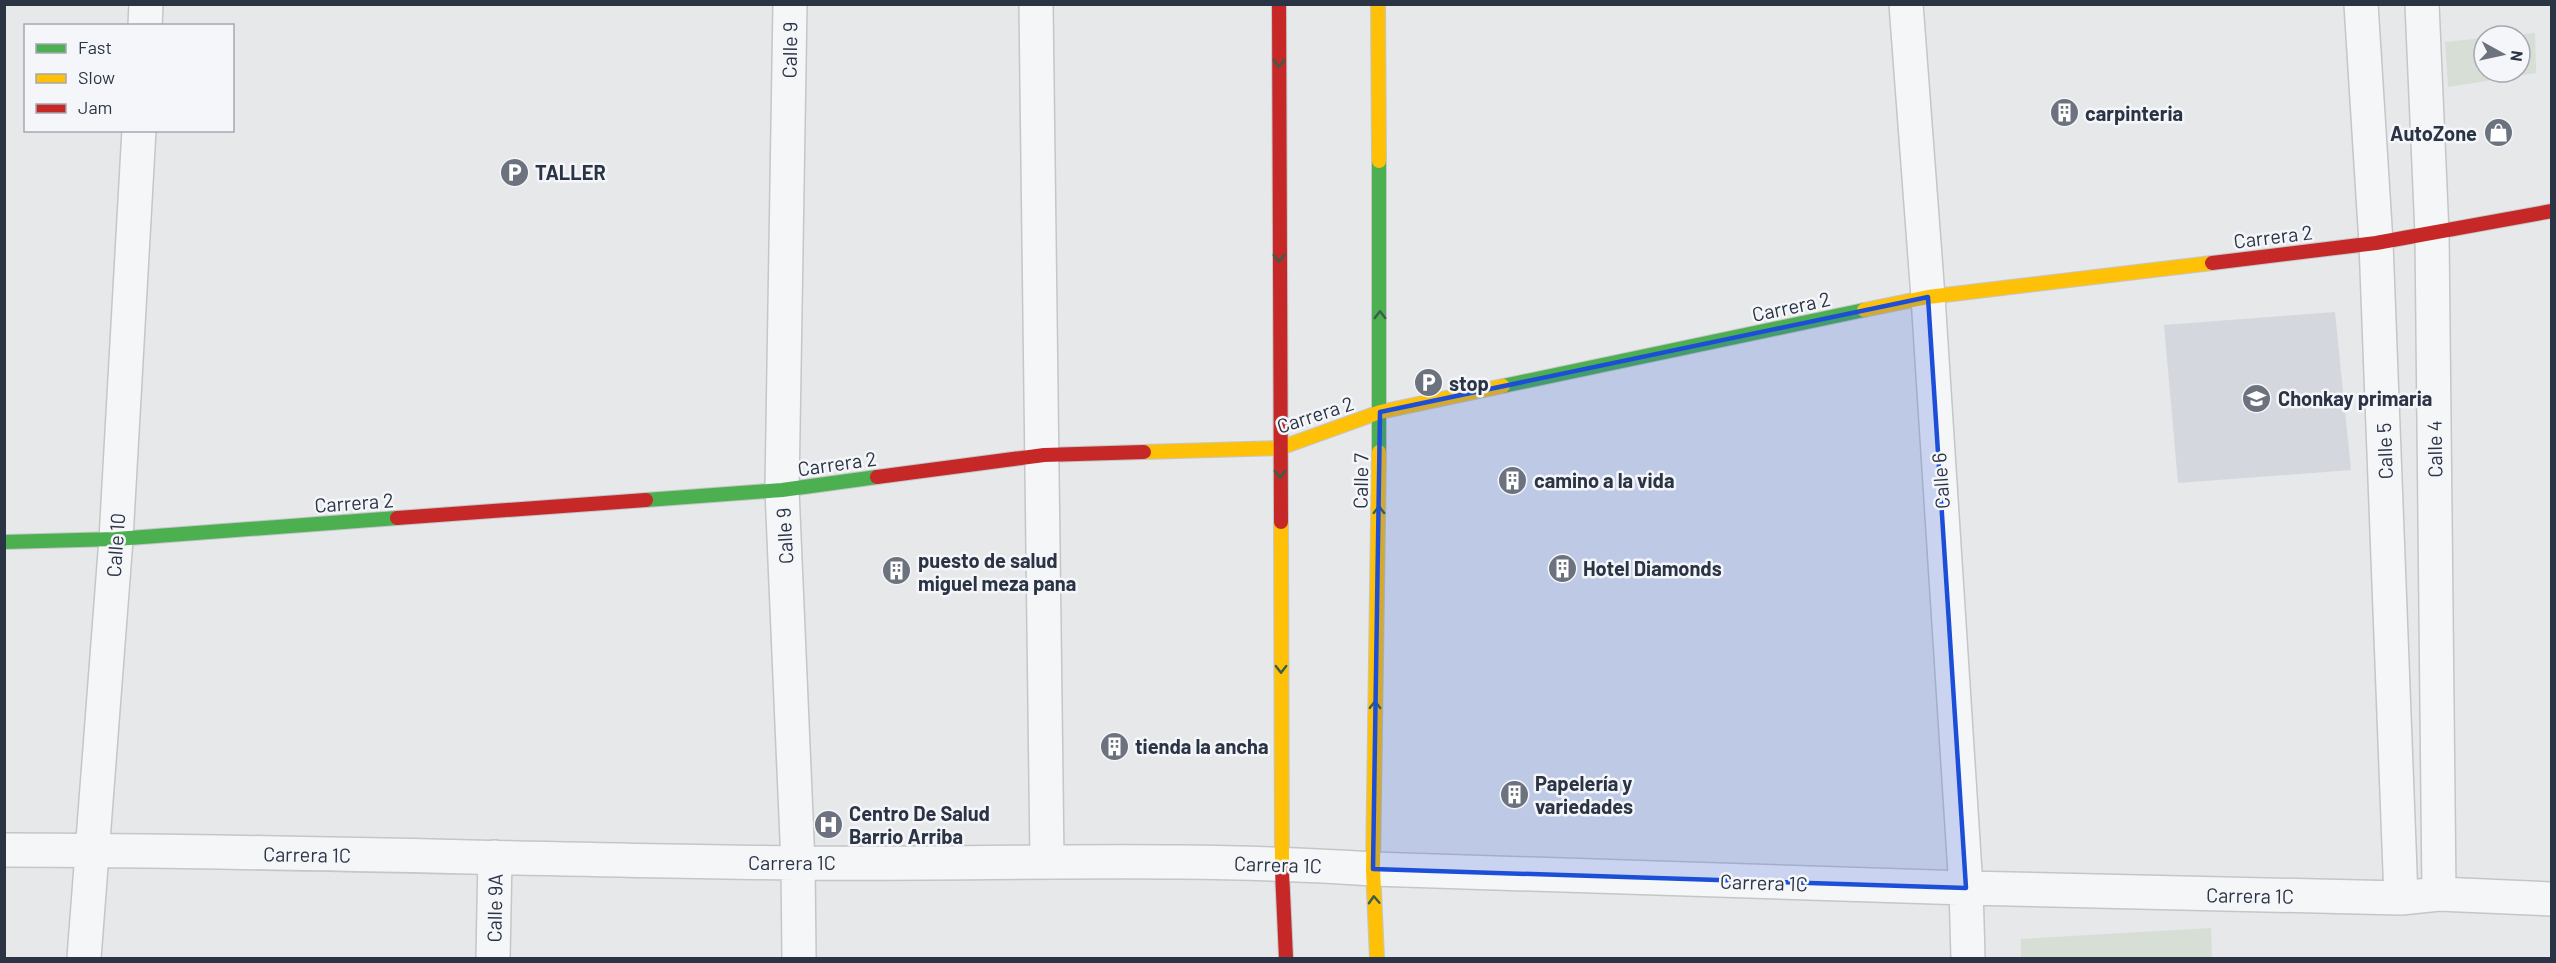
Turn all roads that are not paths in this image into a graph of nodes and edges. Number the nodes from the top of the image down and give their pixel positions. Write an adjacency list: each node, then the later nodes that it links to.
1 (146, 4): 9 (street)
2 (790, 4): 18 (street, Calle 9)
3 (1036, 4): 17 (street)
4 (1279, 4): 16 (street, one-way to 16)
5 (1378, 4): 15 (street, Calle 7, one-way to 5)
6 (1906, 4): 14 (street, Calle 6)
7 (2361, 4): 13 (street, Calle 5)
8 (2422, 4): 12 (street, Calle 4)
9 (145, 24)
10 (139, 132): 19 (street, Calle 10)
11 (2552, 211): 12 (street, Carrera 2)
12 (2432, 234): 13 (street, Carrera 2); 29 (street, Calle 4)
13 (2376, 243): 14 (street, Carrera 2); 30 (street, Calle 5)
14 (1928, 297): 15 (street, Carrera 2); 28 (street, Calle 6)
15 (1380, 412): 16 (street, Carrera 2); 27 (street, Calle 7, one-way to 15)
16 (1280, 448): 17 (street, Carrera 2); 26 (street, one-way to 26)
17 (1044, 455): 18 (street, Carrera 2); 24 (street)
18 (782, 490): 19 (street, Carrera 2); 25 (street, Calle 9)
19 (116, 539): 20 (street, Carrera 2); 22 (street, Calle 10)
20 (4, 542)
21 (4, 850): 22 (street, Carrera 1C)
22 (90, 850): 23 (street, Carrera 1C); 32 (street, Calle 10)
23 (495, 857): 25 (street, Carrera 1C); 33 (street, Calle 9A)
24 (1047, 861): 25 (street, Carrera 1C); 26 (street, Carrera 1C)
25 (798, 863): 34 (street, Calle 9)
26 (1282, 863): 27 (street, Carrera 1C); 35 (street)
27 (1373, 869): 28 (street, Carrera 1C); 36 (street, Calle 7, one-way to 27)
28 (1966, 888): 30 (street, Carrera 1C); 37 (street, Calle 6)
29 (2439, 894): 30 (street, Carrera 1C); 31 (street, Carrera 1C)
30 (2401, 898)
31 (2552, 899)
32 (84, 958)
33 (493, 958)
34 (799, 958)
35 (1286, 958)
36 (1377, 958)
37 (1968, 958)

